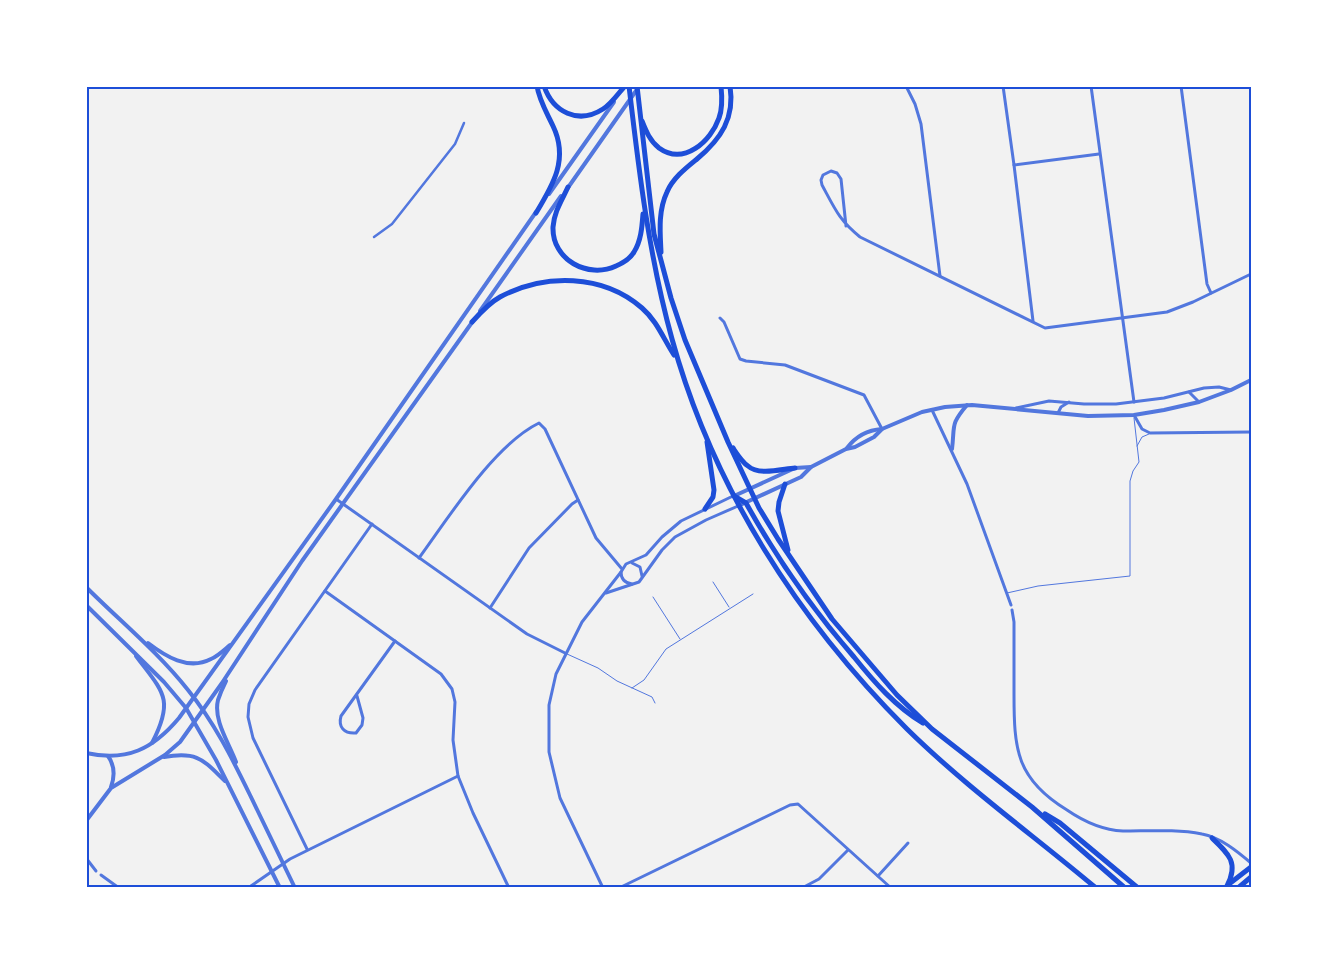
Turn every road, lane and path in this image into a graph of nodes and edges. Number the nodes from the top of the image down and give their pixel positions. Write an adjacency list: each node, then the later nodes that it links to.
1 (537, 86): 18 (highway)
2 (544, 86): 11 (highway)
3 (629, 86): 17 (highway)
4 (638, 86): 12 (highway); 16 (street)
5 (721, 86): 12 (highway)
6 (730, 86): 21 (highway)
7 (906, 86): 23 (street)
8 (1003, 86): 15 (street)
9 (1091, 86): 14 (street)
10 (1181, 86): 24 (street)
11 (624, 87): 18 (street)
12 (640, 116): 21 (highway)
13 (464, 123): 20 (street)
14 (1099, 154): 15 (street); 26 (street)
15 (1014, 165): 28 (street)
16 (568, 187): 17 (highway); 27 (street)
17 (643, 206): 29 (highway)
18 (536, 213): 54 (street)
19 (846, 226): 19 (street); 23 (street)
20 (374, 237)
21 (662, 266): 45 (highway)
22 (1251, 274): 24 (street)
23 (940, 276): 28 (street)
24 (1211, 293): 26 (street)
25 (720, 318): 41 (street)
26 (1123, 318): 28 (street); 34 (street)
27 (472, 322): 29 (highway); 58 (street)
28 (1033, 322)
29 (678, 360): 44 (highway)
30 (1251, 380): 31 (street)
31 (1231, 390): 32 (street); 35 (street)
32 (1189, 392): 34 (street); 35 (street)
33 (1070, 402): 34 (street); 37 (street); 39 (street)
34 (1134, 402)
35 (1199, 402): 40 (street)
36 (967, 405): 37 (street); 38 (street); 48 (street)
37 (1016, 408): 39 (street)
38 (932, 410): 41 (street); 48 (street)
39 (1058, 413): 40 (street)
40 (1134, 415): 43 (street); 46 (lane)
41 (882, 429): 47 (street); 47 (street)
42 (1251, 432): 43 (street)
43 (1150, 433): 46 (lane)
44 (707, 437): 53 (highway); 60 (highway)
45 (728, 442): 50 (highway); 52 (highway)
46 (1136, 447): 72 (lane)
47 (846, 449): 49 (street)
48 (952, 449): 72 (street)
49 (810, 467): 50 (street); 51 (street)
50 (795, 468): 52 (street)
51 (785, 484): 55 (street); 64 (highway)
52 (750, 489): 53 (street); 55 (highway)
53 (733, 496): 57 (highway); 59 (highway); 60 (street)
54 (336, 499): 58 (street); 84 (street)
55 (755, 499): 57 (street); 64 (highway)
56 (578, 500): 62 (street); 65 (street); 77 (street)
57 (746, 502): 59 (street); 94 (highway)
58 (343, 504): 61 (street); 86 (street)
59 (738, 506): 66 (street); 128 (highway)
60 (705, 509): 63 (street)
61 (372, 524): 62 (street); 70 (street)
62 (419, 558): 77 (street)
63 (632, 562): 65 (street); 66 (street)
64 (796, 566): 94 (highway)
65 (621, 570): 68 (street); 71 (street)
66 (642, 576): 68 (street)
67 (713, 582): 78 (lane)
68 (633, 584): 71 (street)
69 (86, 587): 80 (street)
70 (325, 591): 82 (street); 107 (street)
71 (605, 593): 85 (street)
72 (1007, 593): 75 (street)
73 (753, 594): 78 (lane)
74 (654, 597): 81 (lane)
75 (1011, 605)
76 (86, 606): 83 (street)
77 (490, 608): 85 (street)
78 (730, 608): 81 (lane)
79 (1012, 610): 105 (street)
80 (140, 638): 84 (street); 89 (street)
81 (680, 639): 87 (lane)
82 (395, 641): 88 (street); 99 (street)
83 (124, 642): 91 (street); 95 (street)
84 (234, 642): 89 (street)
85 (565, 653): 87 (lane); 124 (street)
86 (229, 672): 92 (street); 100 (street)
87 (632, 688): 90 (lane)
88 (357, 696): 88 (street)
89 (194, 697): 91 (street); 92 (street)
90 (655, 703)
91 (186, 708): 93 (street); 95 (street)
92 (203, 709): 93 (street); 100 (street)
93 (194, 721): 98 (street); 101 (street)
94 (932, 729): 103 (highway)
95 (151, 745): 97 (street)
96 (86, 753): 97 (street)
97 (108, 756): 102 (street)
98 (162, 757): 101 (street); 102 (street)
99 (458, 776): 107 (street); 123 (street)
100 (242, 779): 110 (street)
101 (229, 785): 113 (street)
102 (111, 788): 104 (street)
103 (1032, 807): 129 (highway); 130 (highway)
104 (86, 821)
105 (1212, 838): 111 (street); 118 (highway)
106 (908, 843): 116 (street)
107 (307, 849): 110 (street)
108 (848, 850): 116 (street); 125 (street); 126 (street)
109 (86, 858): 114 (street)
110 (284, 863): 113 (street); 122 (street)
111 (1251, 863)
112 (1251, 867): 118 (highway)
113 (272, 870): 120 (street); 121 (street)
114 (96, 871)
115 (101, 875): 119 (street)
116 (878, 876): 127 (street)
117 (1251, 877): 131 (highway)
118 (1226, 887)
119 (119, 888)
120 (248, 888)
121 (280, 888)
122 (296, 888)
123 (509, 888)
124 (604, 888)
125 (619, 888)
126 (802, 888)
127 (891, 888)
128 (1095, 888)
129 (1125, 888)
130 (1138, 888)
131 (1238, 888)

